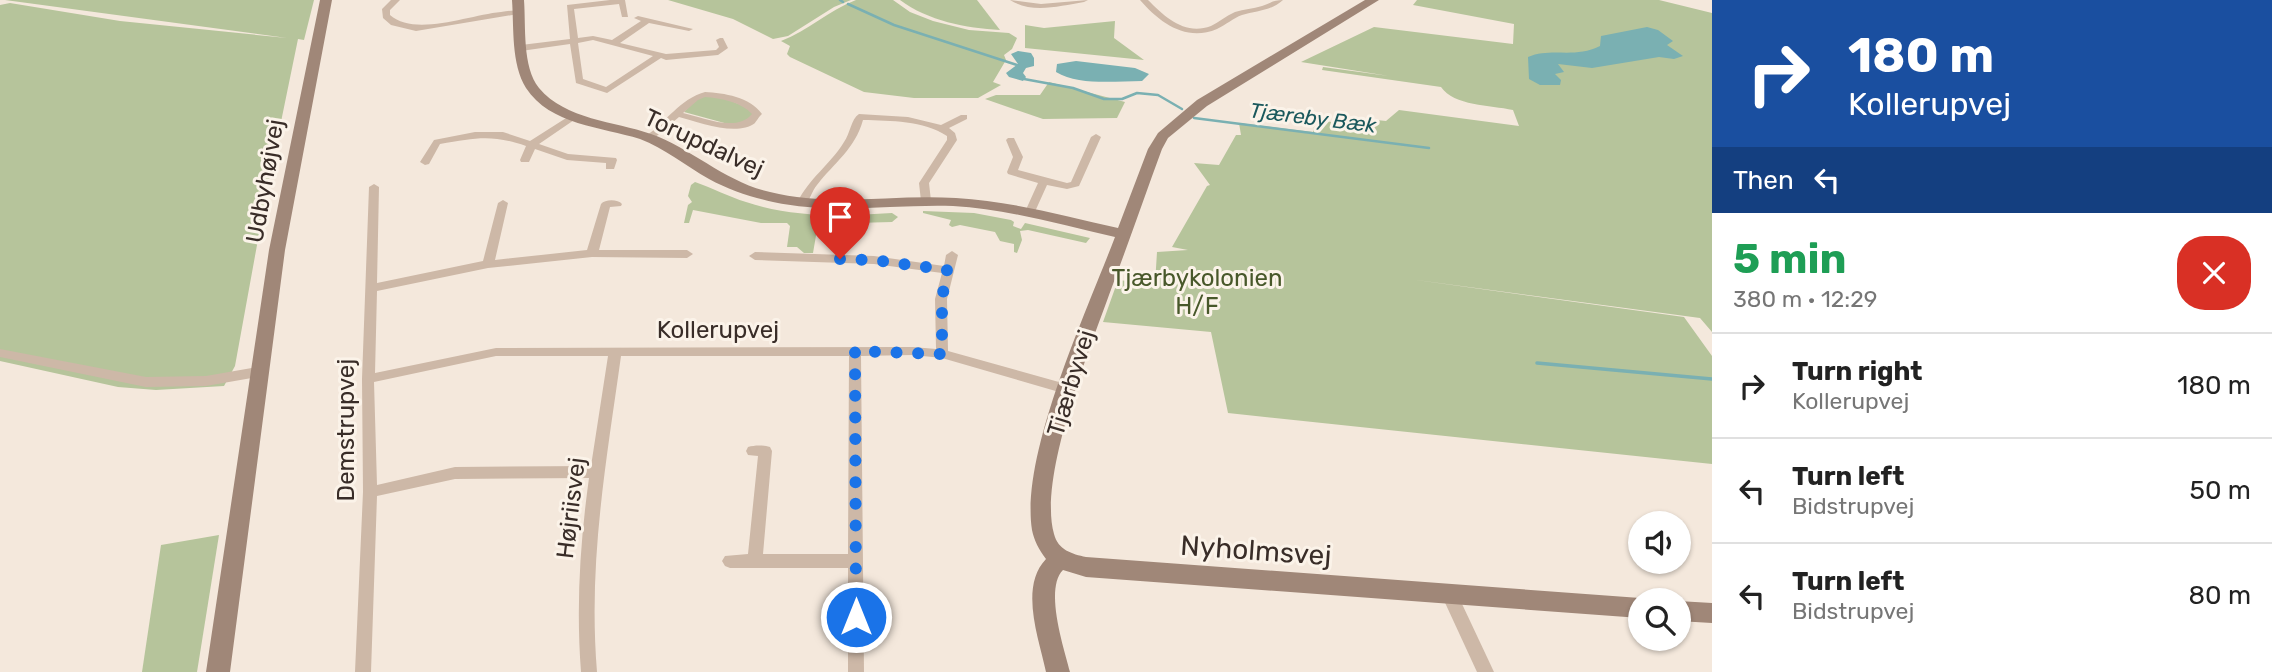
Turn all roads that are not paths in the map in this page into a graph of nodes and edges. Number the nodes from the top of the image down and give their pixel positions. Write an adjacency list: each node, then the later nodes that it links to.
1 (326, 0): 50 (street, Udbyhøjvej)
2 (396, 0): 8 (street)
3 (1014, 0): 4 (street)
4 (1084, 0)
5 (1143, 0): 6 (street)
6 (1279, 0)
7 (1373, 0): 38 (street, Tjærbyvej)
8 (518, 6): 18 (street, Torupdalvej)
9 (570, 7): 10 (street); 11 (street); 15 (street)
10 (558, 9)
11 (625, 15)
12 (638, 18): 13 (street)
13 (648, 20): 14 (street); 17 (street)
14 (689, 29)
15 (575, 40): 17 (street); 18 (street); 19 (street)
16 (720, 40): 19 (street)
17 (614, 43): 19 (street)
18 (521, 48): 21 (street, Torupdalvej)
19 (659, 55)
20 (677, 114): 20 (street); 25 (street)
21 (574, 117): 25 (street, Torupdalvej); 27 (street)
22 (964, 117): 23 (street)
23 (942, 128): 33 (street); 34 (street)
24 (1096, 137): 31 (street)
25 (649, 138): 34 (street, Torupdalvej)
26 (1011, 140): 31 (street)
27 (532, 144): 28 (street); 29 (street); 30 (street)
28 (525, 160)
29 (425, 162)
30 (610, 167)
31 (1044, 181): 37 (street)
32 (374, 187): 45 (street, Demstrupvej)
33 (926, 201): 34 (street, Torupdalvej); 37 (street, Torupdalvej)
34 (802, 203)
35 (503, 204): 43 (street)
36 (617, 204): 39 (street)
37 (1029, 214): 38 (street, Torupdalvej)
38 (1122, 234): 52 (street, Tjærbyvej)
39 (593, 253): 40 (street); 43 (street)
40 (687, 254)
41 (952, 255): 44 (street)
42 (755, 256): 44 (street)
43 (488, 264): 45 (street)
44 (947, 270): 49 (street)
45 (371, 288): 51 (street, Demstrupvej)
46 (615, 351): 47 (street, Kollerupvej); 51 (street, Kollerupvej); 54 (street, Højriisvej)
47 (855, 351): 49 (street, Kollerupvej); 59 (street)
48 (0, 353): 50 (street)
49 (942, 354): 52 (street, Kollerupvej)
50 (257, 372): 64 (street, Udbyhøjvej)
51 (368, 379): 55 (street, Demstrupvej)
52 (1066, 389): 56 (street, Tjærbyvej)
53 (753, 451): 58 (street)
54 (598, 472): 55 (street); 66 (street, Højriisvej)
55 (370, 492): 65 (street, Demstrupvej)
56 (1060, 560): 60 (street, Nyholmsvej); 68 (street)
57 (730, 561): 58 (street)
58 (755, 561): 59 (street)
59 (856, 561): 67 (street)
60 (1449, 594): 61 (street, Nyholmsvej); 69 (street)
61 (1628, 607)
62 (1691, 612): 63 (street)
63 (1712, 613)
64 (218, 672)
65 (363, 672)
66 (589, 672)
67 (856, 672)
68 (1058, 672)
69 (1486, 672)

